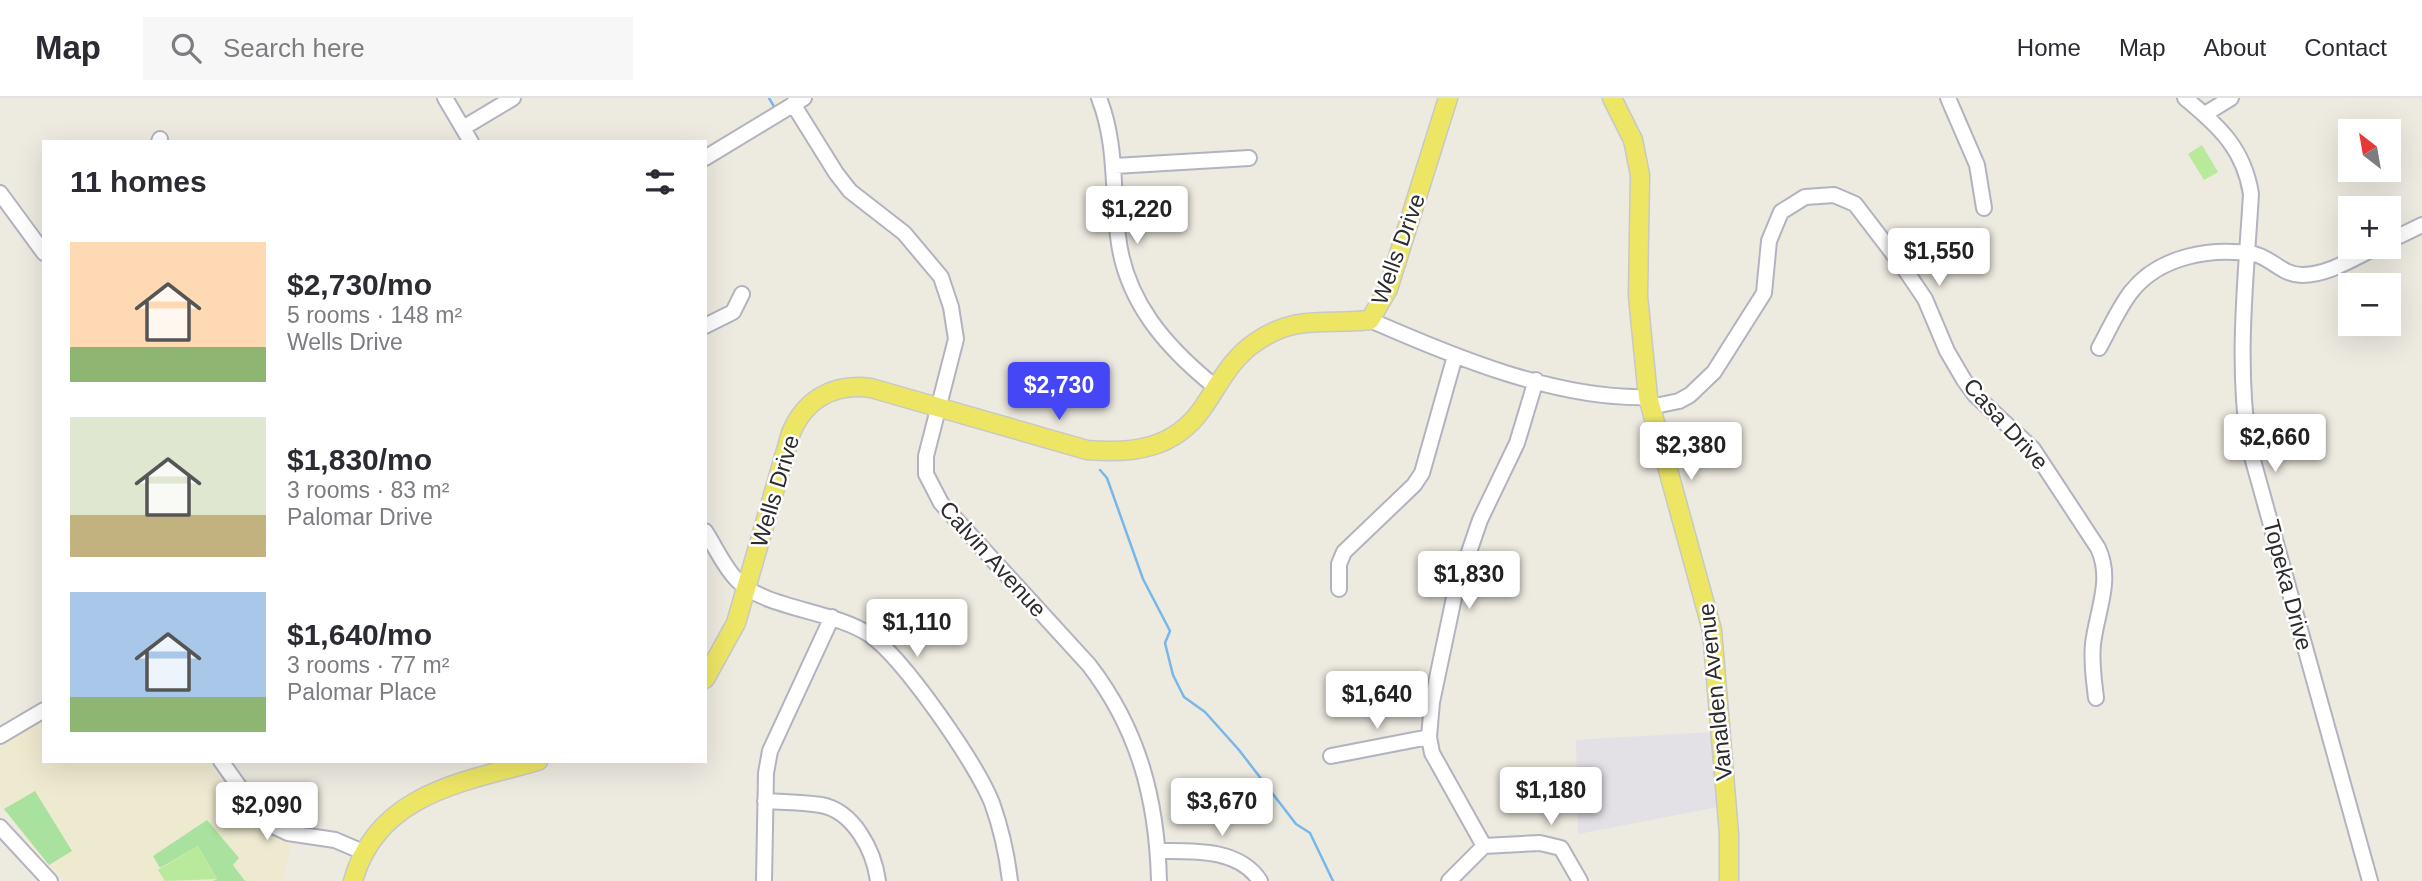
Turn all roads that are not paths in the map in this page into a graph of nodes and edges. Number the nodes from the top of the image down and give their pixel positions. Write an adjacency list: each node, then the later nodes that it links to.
1 (444, 98): 11 (street)
2 (513, 98): 11 (street)
3 (1099, 98): 15 (street)
4 (1448, 98): 24 (main road, Wells Drive)
5 (1612, 98): 30 (main road, Vanalden Avenue)
6 (1948, 98): 17 (street)
7 (2185, 98): 10 (street, Topeka Drive)
8 (2231, 98): 10 (street)
9 (799, 101): 13 (street); 31 (street, Calvin Avenue)
10 (2204, 114): 21 (street, Topeka Drive)
11 (463, 128): 12 (street)
12 (470, 140)
13 (707, 157)
14 (1248, 158): 15 (street)
15 (1115, 166): 29 (street)
16 (0, 193): 20 (street)
17 (1984, 208)
18 (2422, 225): 19 (street)
19 (2401, 235)
20 (42, 250)
21 (2247, 254): 22 (street); 26 (street); 59 (street, Topeka Drive)
22 (2350, 259)
23 (742, 294): 25 (street)
24 (1370, 320): 27 (street, Casa Drive); 29 (main road, Wells Drive)
25 (707, 325)
26 (2099, 348)
27 (1455, 356): 28 (street, Casa Drive); 34 (street)
28 (1536, 380): 30 (street, Casa Drive); 40 (street)
29 (1214, 386): 31 (main road, Wells Drive)
30 (1649, 402): 37 (street, Casa Drive); 58 (main road, Vanalden Avenue)
31 (937, 408): 33 (main road, Wells Drive); 47 (street, Calvin Avenue)
32 (707, 534): 33 (street)
33 (746, 586): 35 (street); 36 (main road, Wells Drive)
34 (1339, 589)
35 (832, 617): 44 (street); 53 (street)
36 (707, 674)
37 (2096, 698)
38 (42, 711): 39 (street)
39 (0, 736)
40 (1429, 737): 41 (street); 46 (street)
41 (1331, 756)
42 (222, 763): 48 (street)
43 (517, 764): 48 (main road)
44 (765, 800): 51 (street); 52 (street)
45 (0, 827): 49 (street)
46 (1484, 846): 56 (street); 57 (street)
47 (1158, 851): 54 (street, Calvin Avenue); 55 (street)
48 (363, 852): 50 (main road)
49 (50, 881)
50 (353, 881)
51 (764, 881)
52 (878, 881)
53 (1010, 881)
54 (1159, 881)
55 (1260, 881)
56 (1449, 881)
57 (1580, 881)
58 (1729, 881)
59 (2370, 881)

